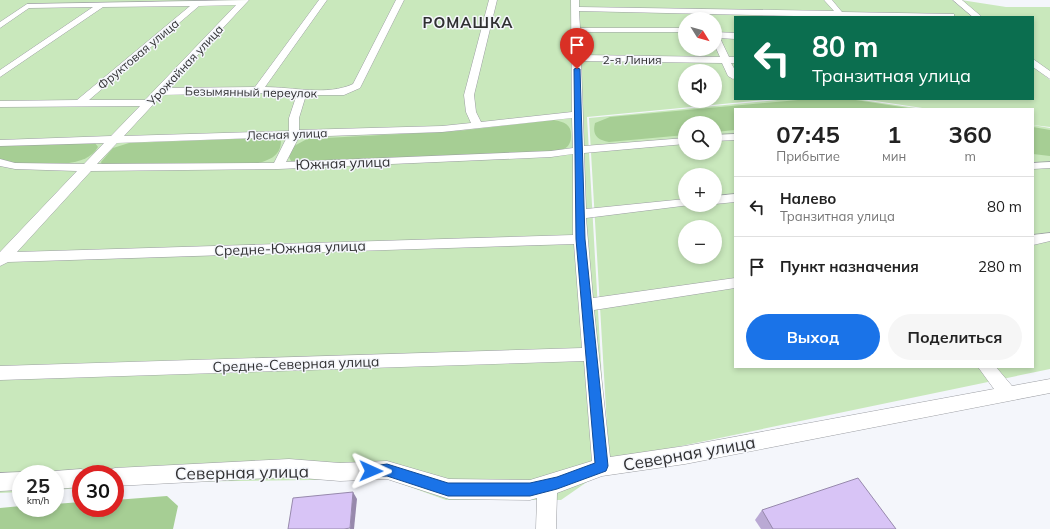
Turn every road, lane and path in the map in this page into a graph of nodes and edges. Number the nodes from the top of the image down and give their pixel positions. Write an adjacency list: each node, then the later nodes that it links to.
1 (323, 0): 29 (street)
2 (400, 0): 31 (street, Безымянный переулок)
3 (493, 0): 36 (street)
4 (828, 0): 13 (street)
5 (957, 0): 15 (street)
6 (141, 2): 8 (street); 9 (street)
7 (243, 2): 9 (street); 30 (street, Урожайная улица)
8 (102, 4): 16 (street); 26 (street)
9 (196, 4): 32 (street, Фруктовая улица)
10 (575, 4): 11 (street); 17 (street)
11 (703, 8): 12 (street); 13 (street)
12 (704, 12)
13 (841, 15): 14 (street)
14 (951, 16)
15 (977, 16)
16 (0, 26)
17 (576, 30): 18 (street); 22 (street)
18 (678, 30)
19 (722, 36): 20 (street)
20 (734, 36)
21 (722, 55): 23 (street)
22 (577, 58): 23 (street, 2-я Линия); 43 (street)
23 (724, 60): 24 (street, 2-я Линия); 27 (street)
24 (734, 60)
25 (1034, 63): 28 (street)
26 (0, 74)
27 (733, 76)
28 (1050, 76)
29 (257, 91): 30 (street, Безымянный переулок); 31 (street, Безымянный переулок)
30 (159, 92): 33 (street, Урожайная улица)
31 (302, 92): 37 (street)
32 (80, 103): 33 (street); 34 (street)
33 (149, 103): 40 (street, Урожайная улица)
34 (0, 104)
35 (574, 115): 36 (street, Лесная улица)
36 (477, 125): 37 (street, Лесная улица)
37 (294, 134): 40 (street, Лесная улица); 46 (street)
38 (734, 137): 39 (street)
39 (722, 138)
40 (115, 139): 42 (street, Лесная улица); 48 (street, Урожайная улица)
41 (678, 142): 43 (street, Южная улица)
42 (0, 143)
43 (580, 150): 46 (street, Южная улица); 52 (street)
44 (0, 162): 48 (street, Южная улица)
45 (1050, 165): 47 (street)
46 (278, 166): 48 (street, Южная улица)
47 (1034, 166)
48 (87, 168): 56 (street, Урожайная улица)
49 (734, 198): 50 (street)
50 (722, 199)
51 (678, 204): 52 (street)
52 (580, 214): 54 (street)
53 (1050, 237): 55 (street)
54 (580, 239): 56 (street, Средне-Южная улица); 58 (street)
55 (1034, 240)
56 (1, 258)
57 (734, 283): 58 (street)
58 (587, 305): 59 (street)
59 (591, 354): 61 (street, Средне-Северная улица); 64 (street)
60 (987, 368): 63 (street)
61 (0, 373)
62 (1050, 386): 63 (street, Северная улица)
63 (1009, 394): 64 (street, Северная улица)
64 (602, 466): 68 (street, Северная улица)
65 (124, 477): 68 (street, Северная улица)
66 (12, 481): 67 (street)
67 (0, 482)
68 (547, 486): 69 (street)
69 (546, 529)

